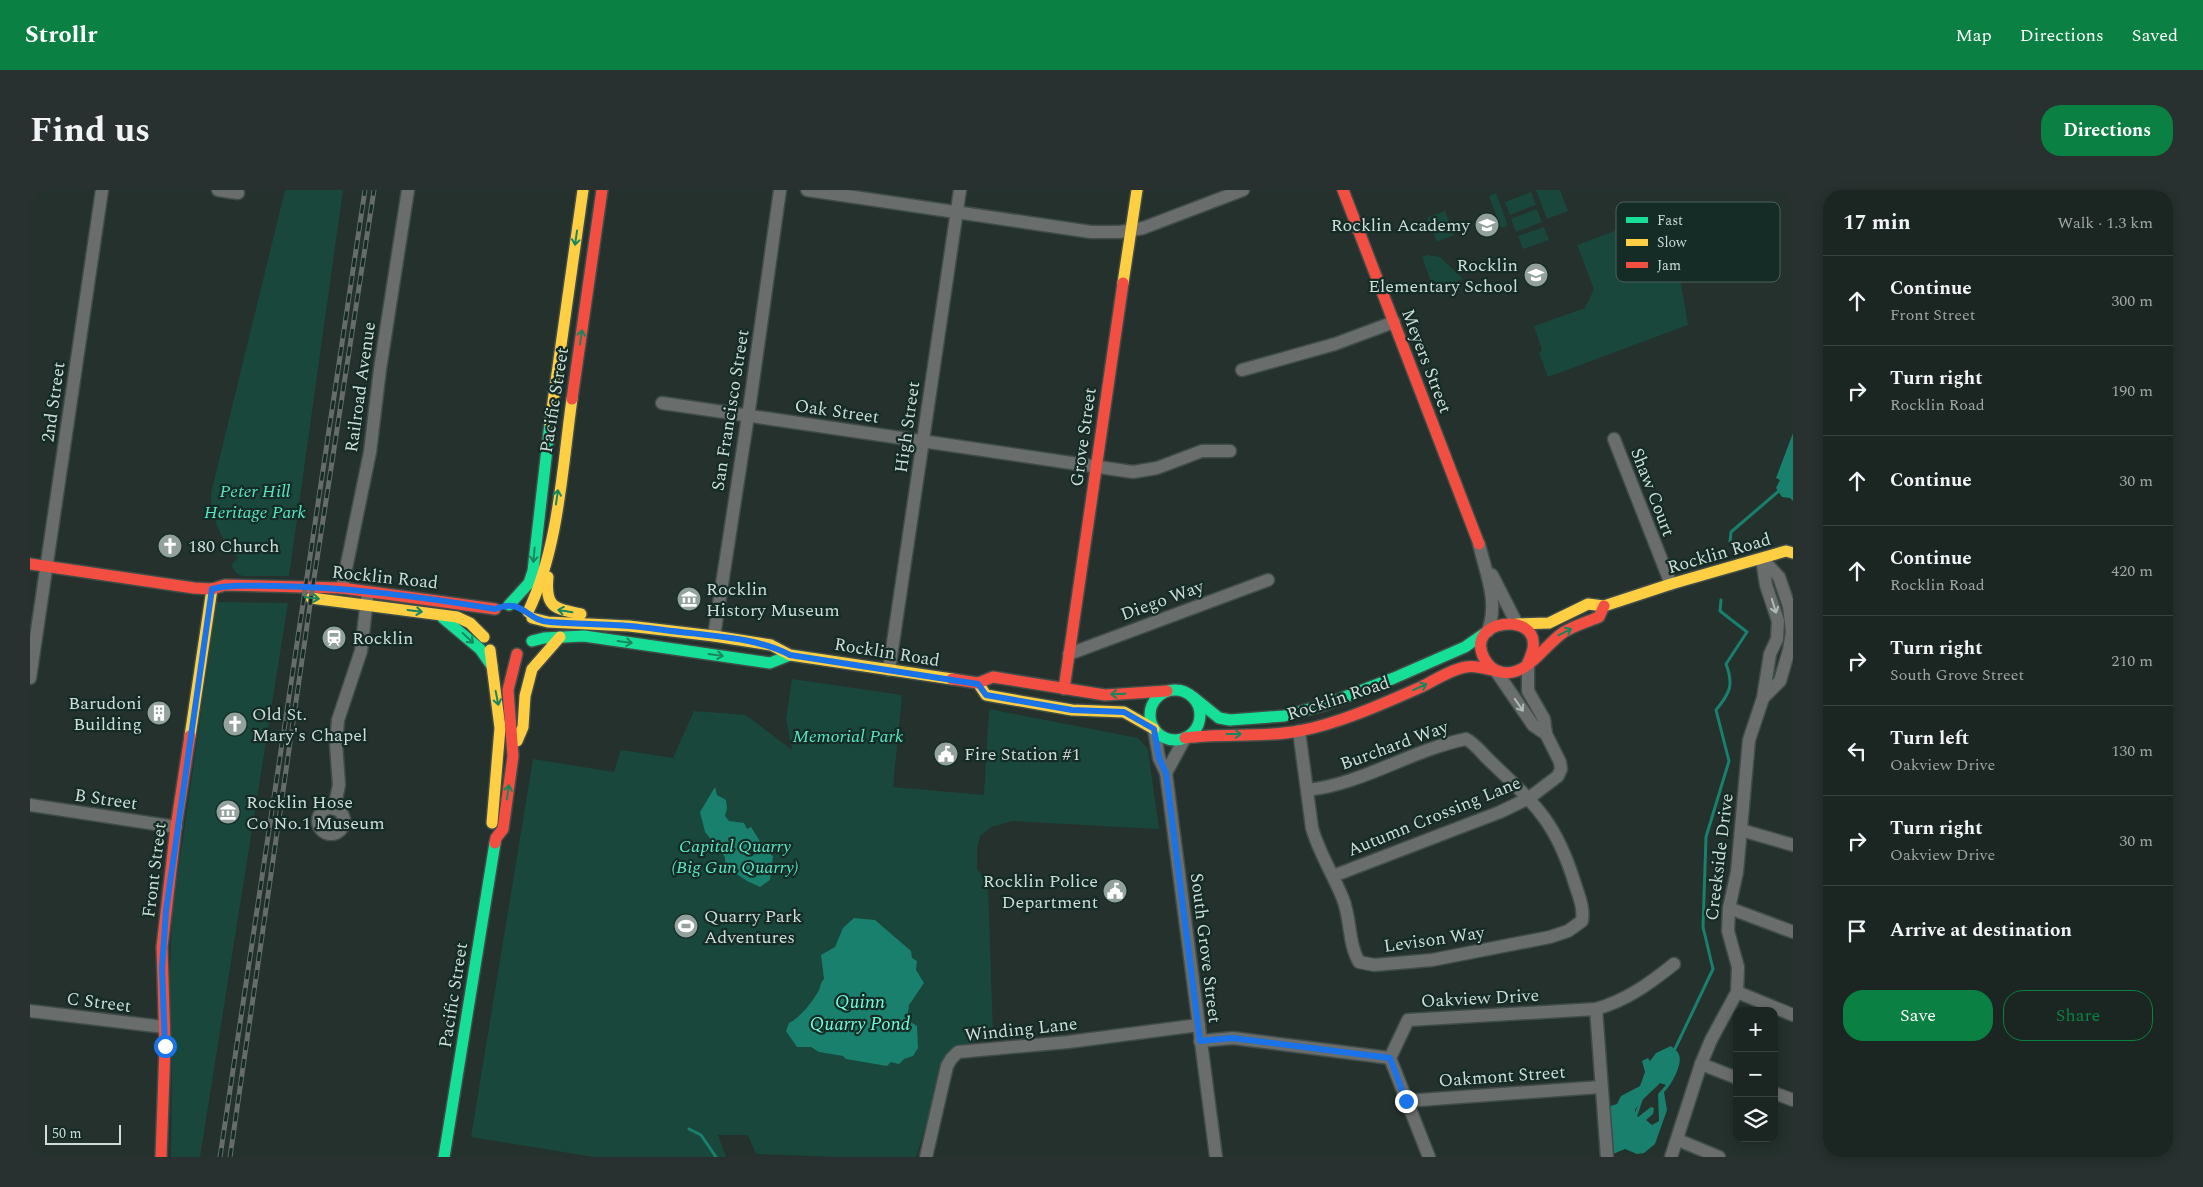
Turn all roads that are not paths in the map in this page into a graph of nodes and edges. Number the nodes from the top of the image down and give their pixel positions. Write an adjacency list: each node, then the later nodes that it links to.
1 (102, 190): 28 (street, 2nd Street)
2 (218, 190): 12 (street)
3 (408, 190): 31 (street, Railroad Avenue)
4 (583, 190): 34 (main road, Pacific Street, one-way to 34)
5 (602, 190): 23 (main road, Pacific Street, one-way to 5)
6 (780, 190): 18 (street, San Francisco Street)
7 (808, 190): 13 (street)
8 (960, 190): 13 (street, High Street)
9 (1137, 190): 14 (main road, Grove Street)
10 (1243, 190): 14 (street)
11 (1343, 190): 15 (main road, Meyers Street)
12 (238, 193)
13 (957, 212): 14 (street); 20 (street, High Street)
14 (1131, 230): 22 (main road, Grove Street)
15 (1394, 322): 16 (street); 24 (main road, Meyers Street)
16 (1242, 370)
17 (662, 403): 18 (street, Oak Street)
18 (748, 415): 20 (street, Oak Street); 42 (street, San Francisco Street)
19 (1614, 439): 30 (street, Shaw Court)
20 (922, 440): 22 (street, Oak Street); 53 (street, High Street)
21 (1230, 451): 22 (street, Oak Street)
22 (1096, 467): 49 (main road, Grove Street)
23 (553, 531): 38 (main road, Pacific Street); 40 (main road, one-way to 23)
24 (1479, 544): 39 (street, Meyers Street); 41 (street, Meyers Street)
25 (1791, 549): 26 (main road, Rocklin Road)
26 (1762, 559): 30 (main road, Rocklin Road); 76 (street, Creekside Drive)
27 (30, 564): 28 (main road, Rocklin Road)
28 (47, 567): 32 (main road, Rocklin Road); 55 (street, 2nd Street)
29 (1268, 580): 49 (street, Diego Way)
30 (1671, 584): 35 (main road, Rocklin Road)
31 (342, 588): 32 (main road, Rocklin Road); 33 (main road, Rocklin Road)
32 (212, 589): 33 (main road, Rocklin Road, one-way to 33); 75 (main road, Front Street)
33 (368, 598): 36 (main road, Rocklin Road); 37 (main road, Rocklin Road, one-way to 37); 74 (street)
34 (509, 605): 36 (main road); 38 (main road)
35 (1604, 606): 39 (main road, Rocklin Road); 51 (main road, Rocklin Road, one-way to 35)
36 (495, 609): 43 (main road)
37 (439, 614): 43 (main road, Rocklin Road); 52 (main road, one-way to 52)
38 (530, 615): 40 (main road, Rocklin Road); 45 (main road)
39 (1517, 624): 41 (main road); 51 (main road)
40 (629, 626): 42 (main road, Rocklin Road)
41 (1488, 631): 54 (main road); 56 (main road, Rocklin Road)
42 (714, 636): 46 (main road); 50 (main road, Rocklin Road)
43 (484, 637): 47 (main road)
44 (560, 637): 45 (main road, Rocklin Road); 46 (main road, Rocklin Road, one-way to 46); 69 (main road)
45 (532, 641): 48 (main road)
46 (658, 646): 50 (main road, Rocklin Road, one-way to 50)
47 (490, 650): 48 (main road); 52 (main road, Pacific Street)
48 (517, 654): 69 (main road, Pacific Street)
49 (1069, 654): 58 (main road, Grove Street)
50 (790, 655): 53 (main road, Rocklin Road)
51 (1528, 663): 54 (main road); 67 (street, Autumn Crossing Lane)
52 (493, 667): 77 (main road, Pacific Street, one-way to 77)
53 (889, 670): 57 (main road, Rocklin Road)
54 (1496, 671): 64 (main road, Rocklin Road, one-way to 54); 67 (street, Autumn Crossing Lane, one-way to 67)
55 (30, 678)
56 (1394, 678): 60 (main road, Rocklin Road); 64 (main road)
57 (978, 684): 58 (main road, Rocklin Road); 61 (main road, Rocklin Road)
58 (1064, 689): 59 (main road, Rocklin Road, one-way to 58); 61 (main road); 63 (main road)
59 (1167, 691): 62 (main road); 65 (main road)
60 (1352, 694): 62 (main road, Rocklin Road); 66 (main road)
61 (1001, 697): 63 (main road, Rocklin Road)
62 (1193, 697): 68 (main road)
63 (1111, 712): 65 (main road, Rocklin Road)
64 (1326, 724): 66 (main road, Rocklin Road)
65 (1154, 729): 68 (main road); 70 (street, South Grove Street)
66 (1299, 731): 68 (main road, Rocklin Road, one-way to 66); 71 (street, Levison Way)
67 (1546, 734): 72 (street, Autumn Crossing Lane)
68 (1185, 738): 70 (street)
69 (513, 750): 77 (main road, Pacific Street, one-way to 69)
70 (1166, 773): 87 (street, South Grove Street)
71 (1307, 790): 72 (street, Burchard Way); 79 (street, Levison Way)
72 (1529, 798): 79 (street, Autumn Crossing Lane); 79 (street, Levison Way)
73 (30, 805): 75 (street, B Street)
74 (334, 808)
75 (176, 827): 88 (main road, Front Street)
76 (1741, 830): 78 (street); 80 (street, Creekside Drive)
77 (496, 838): 99 (main road, Pacific Street)
78 (1793, 845)
79 (1333, 876)
80 (1729, 908): 81 (street); 83 (street, Creekside Drive)
81 (1793, 932)
82 (1674, 964): 84 (street)
83 (1738, 992): 86 (street); 91 (street, Creekside Drive)
84 (1596, 1009): 90 (street, Oakview Drive); 93 (street)
85 (30, 1011): 88 (street, C Street)
86 (1793, 1015)
87 (1199, 1025): 89 (street, South Grove Street); 100 (street, Winding Lane)
88 (164, 1027): 98 (main road, Front Street)
89 (1200, 1041): 90 (street); 101 (street, South Grove Street)
90 (1390, 1058): 96 (street)
91 (1701, 1064): 92 (street); 97 (street, Creekside Drive)
92 (1733, 1076)
93 (1600, 1087): 96 (street, Oakmont Street); 103 (street)
94 (1778, 1094): 95 (street)
95 (1793, 1100)
96 (1406, 1101): 102 (street)
97 (1678, 1140): 104 (street, Creekside Drive); 105 (street)
98 (161, 1157)
99 (444, 1157)
100 (926, 1157)
101 (1216, 1157)
102 (1429, 1157)
103 (1607, 1157)
104 (1671, 1157)
105 (1719, 1157)

